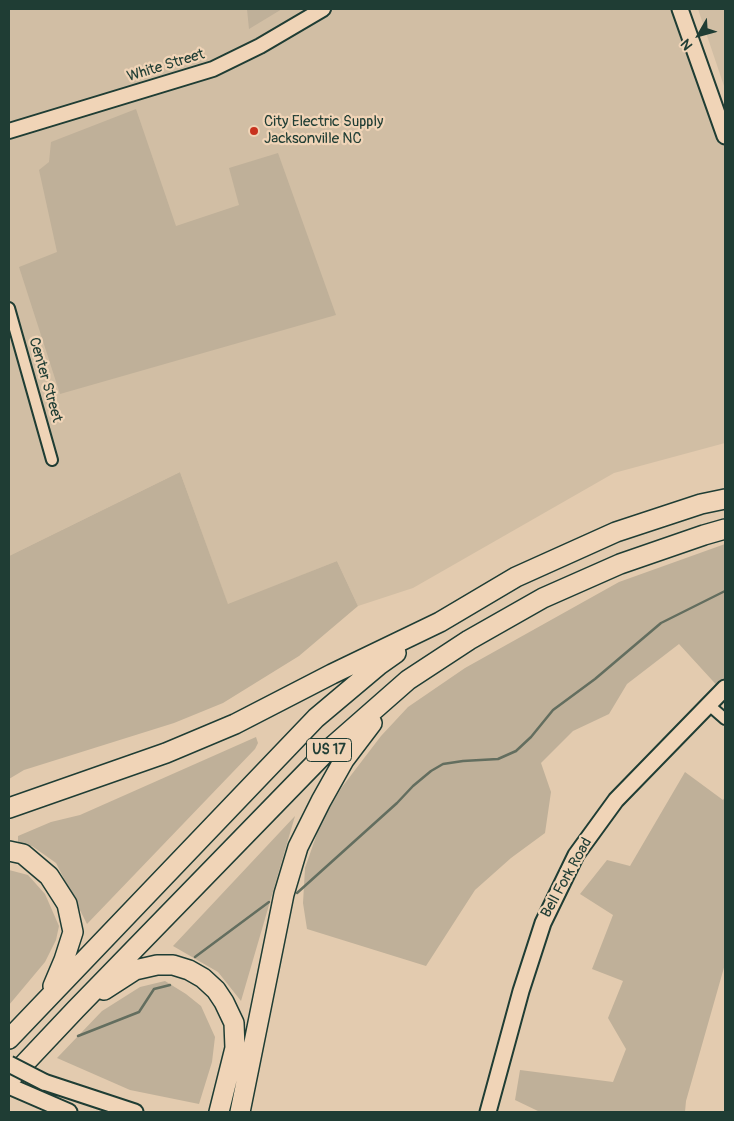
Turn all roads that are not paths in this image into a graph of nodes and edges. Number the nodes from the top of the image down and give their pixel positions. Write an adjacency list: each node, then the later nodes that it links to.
1 (323, 9): 3 (street, White Street)
2 (680, 9): 4 (main road)
3 (9, 132)
4 (725, 136)
5 (9, 308): 6 (street, Center Street)
6 (52, 460)
7 (725, 499): 9 (highway, US 17)
8 (725, 529): 10 (highway, US 17)
9 (440, 622): 14 (highway); 16 (highway, US 17)
10 (408, 680): 17 (highway, US 17); 25 (highway)
11 (725, 688): 12 (main road, Bell Fork Road)
12 (709, 705): 13 (street); 26 (main road, Bell Fork Road)
13 (725, 719)
14 (9, 808)
15 (9, 851): 16 (highway)
16 (47, 999): 18 (highway, US 17)
17 (76, 1009): 20 (highway, US 17); 24 (highway)
18 (9, 1039)
19 (9, 1064): 23 (main road, bridge)
20 (9, 1080)
21 (9, 1086): 22 (main road)
22 (69, 1112)
23 (135, 1112)
24 (219, 1112)
25 (240, 1112)
26 (488, 1112)

